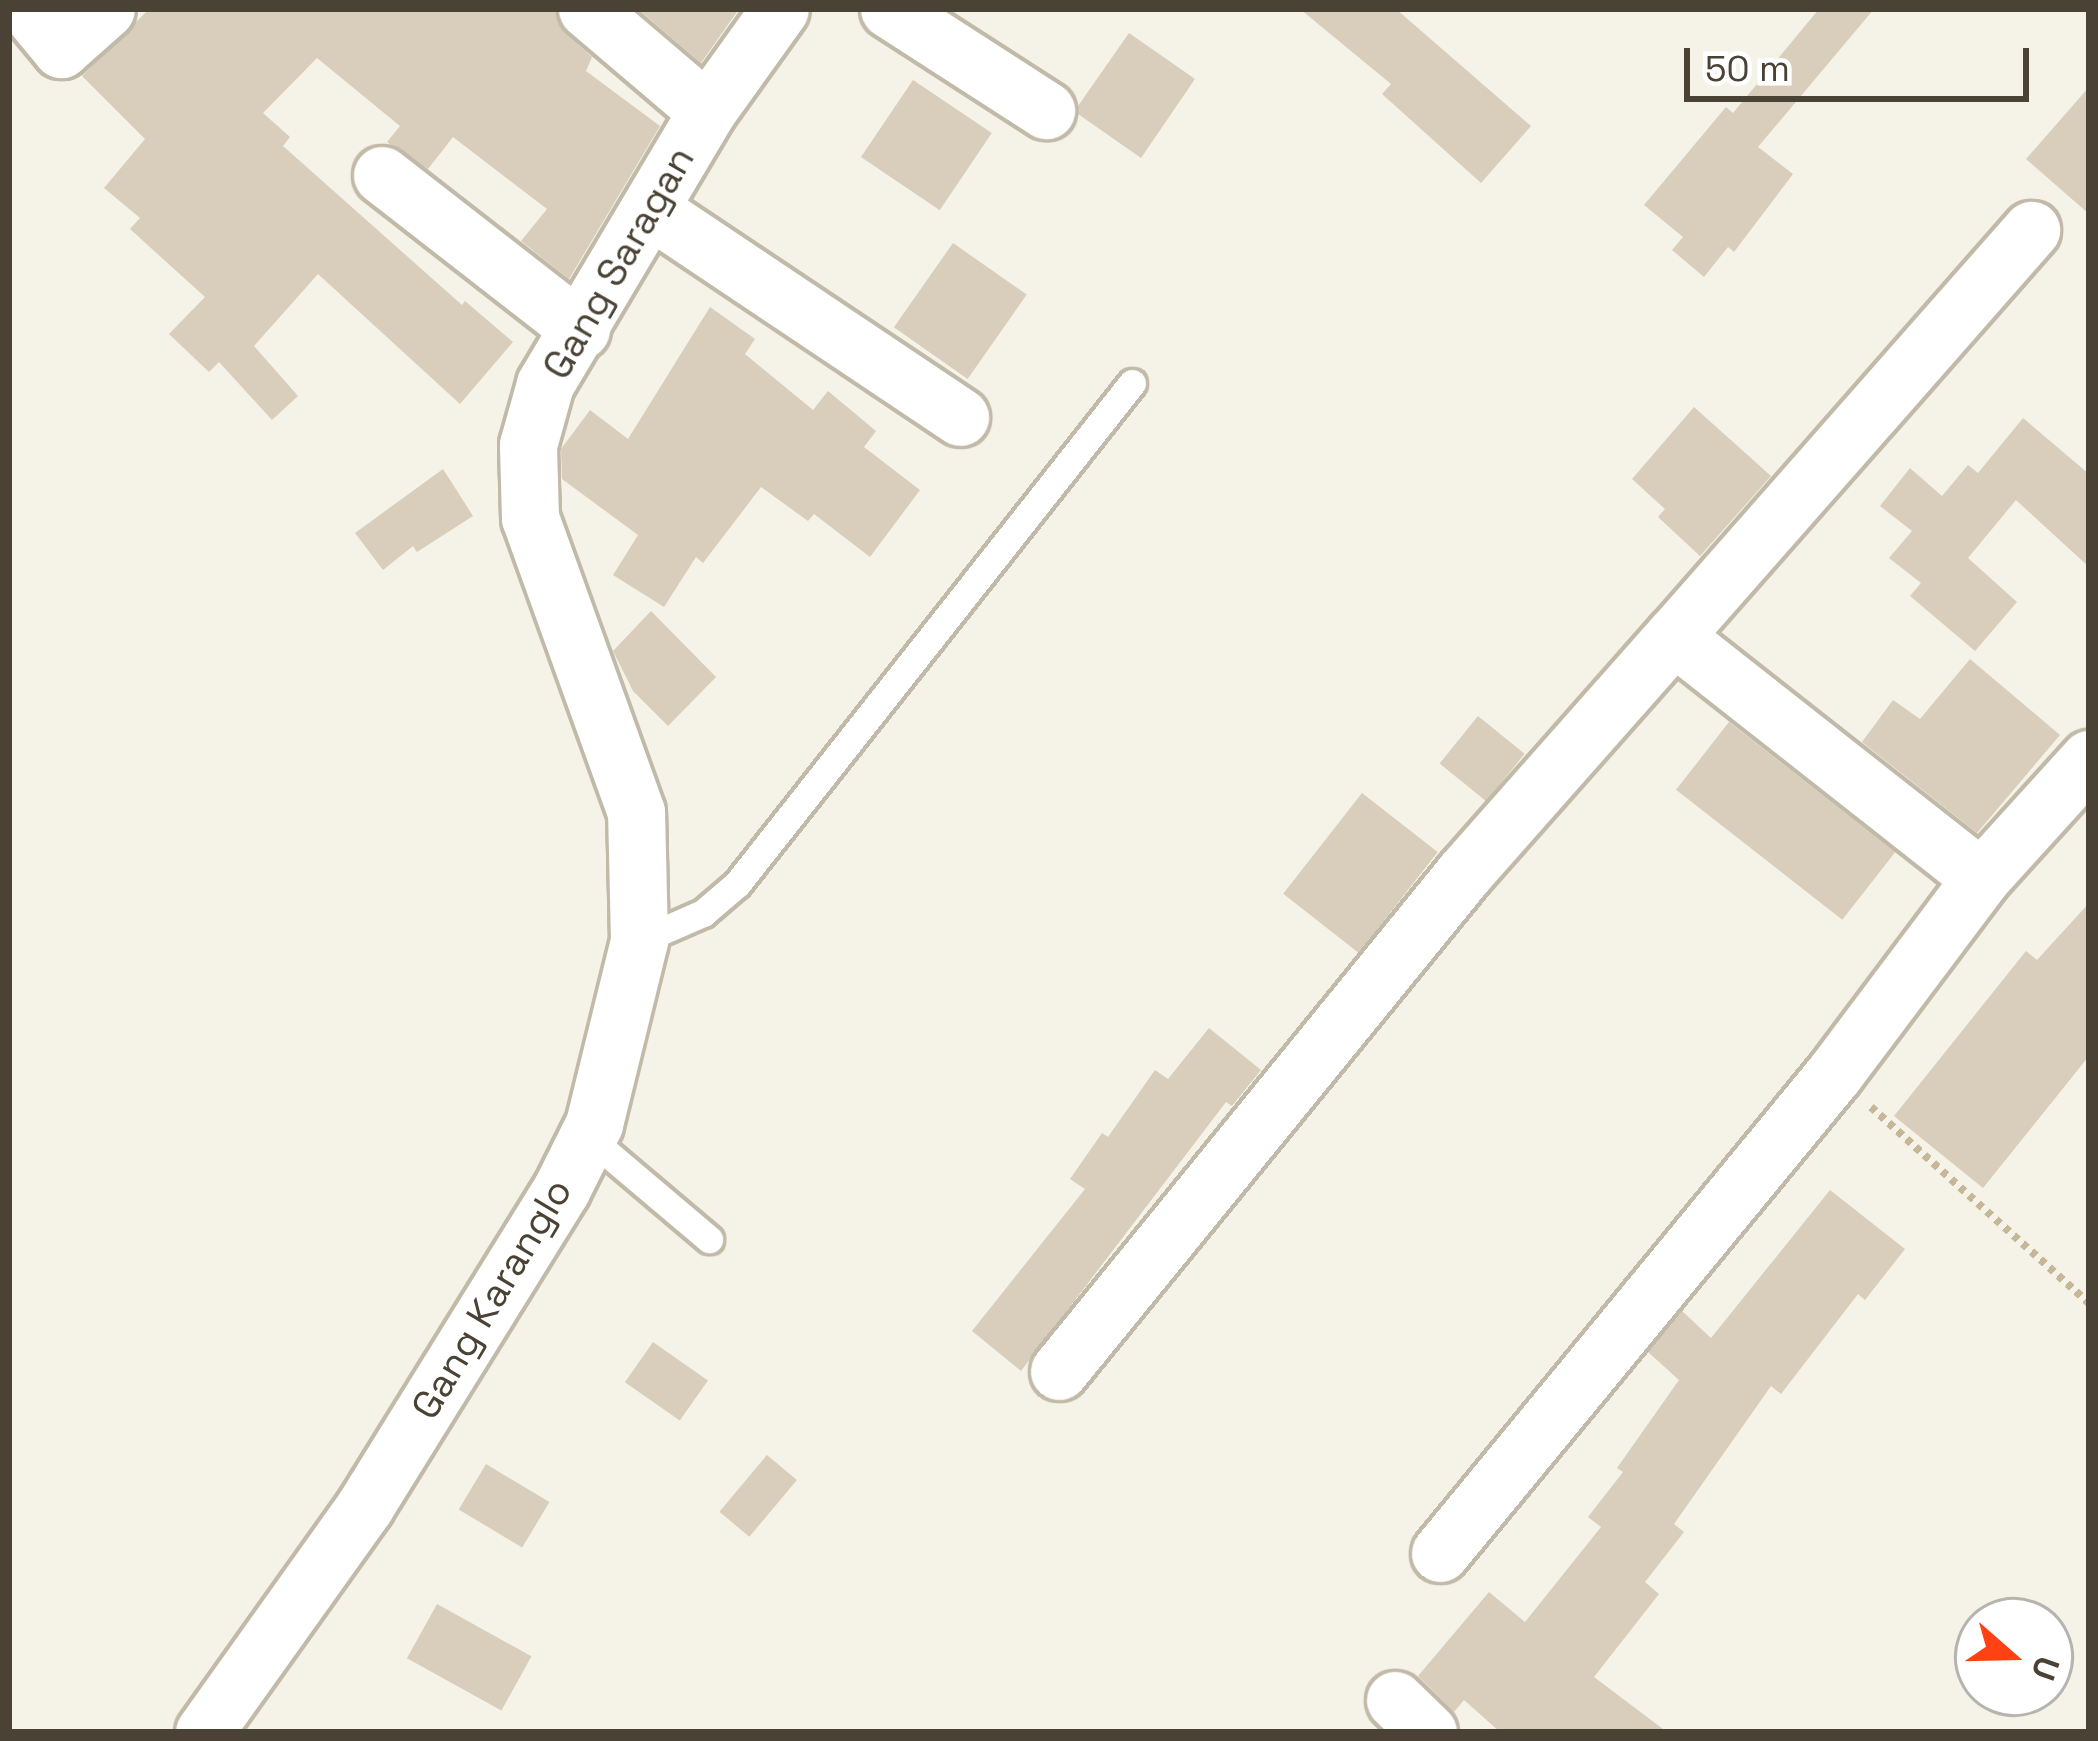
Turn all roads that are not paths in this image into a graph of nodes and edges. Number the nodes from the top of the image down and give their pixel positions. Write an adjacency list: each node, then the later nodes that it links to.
1 (28, 9): 2 (street)
2 (106, 9)
3 (587, 9): 7 (street)
4 (779, 9): 7 (street, Gang Saragan)
5 (889, 9): 6 (street)
6 (1046, 110)
7 (707, 111): 9 (street, Gang Saragan)
8 (382, 175): 11 (street)
9 (651, 210): 11 (street, Gang Saragan); 13 (street)
10 (2032, 230): 14 (street)
11 (580, 330): 16 (street, Gang Saragan)
12 (1132, 383): 18 (lane)
13 (960, 417)
14 (1674, 636): 17 (street); 21 (street)
15 (2089, 759): 17 (street)
16 (635, 812): 18 (street, Gang Karanglo)
17 (1981, 878): 22 (street)
18 (639, 940): 19 (street, Gang Karanglo)
19 (587, 1136): 20 (lane); 23 (street, Gang Karanglo)
20 (709, 1239)
21 (1059, 1371)
22 (1440, 1553)
23 (204, 1732)

